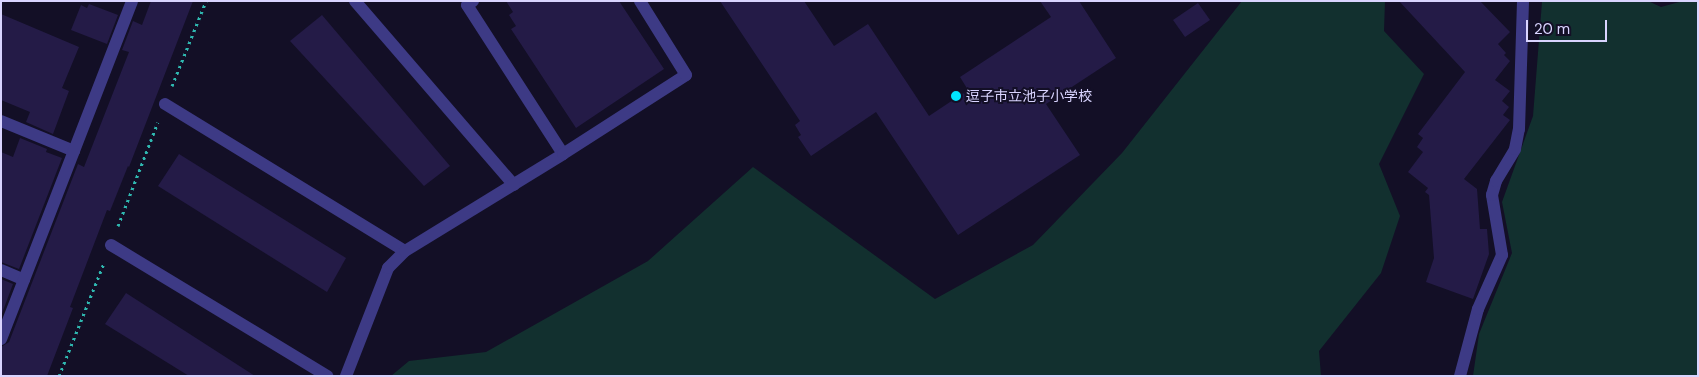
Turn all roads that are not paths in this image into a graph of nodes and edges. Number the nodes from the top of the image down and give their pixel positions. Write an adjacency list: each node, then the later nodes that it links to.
1 (132, 1): 8 (street)
2 (355, 1): 10 (street)
3 (473, 1): 9 (street)
4 (640, 1): 9 (street)
5 (1523, 1): 18 (street)
6 (165, 104): 12 (street)
7 (1, 121): 8 (street)
8 (74, 151): 14 (street)
9 (563, 154): 10 (street)
10 (514, 185): 12 (street)
11 (111, 245): 16 (street)
12 (405, 251): 17 (street)
13 (1, 270): 14 (street)
14 (24, 280): 15 (street)
15 (1, 339)
16 (327, 376)
17 (346, 376)
18 (1460, 376)

